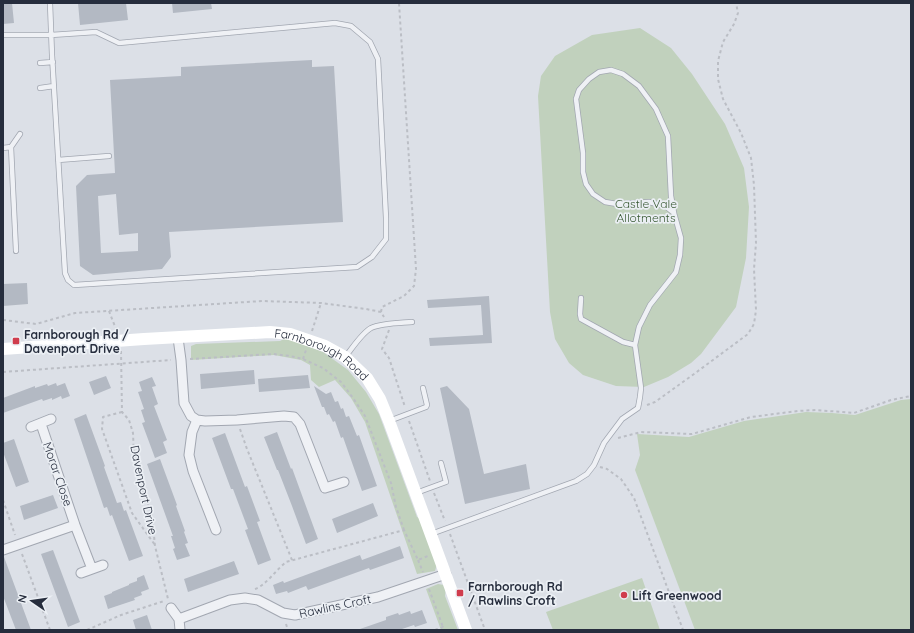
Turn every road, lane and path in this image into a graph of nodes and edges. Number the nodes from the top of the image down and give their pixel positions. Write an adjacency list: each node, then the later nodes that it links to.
1 (50, 3): 5 (lane)
2 (399, 3): 19 (path)
3 (736, 3): 33 (path)
4 (3, 35): 5 (lane)
5 (51, 35): 6 (lane); 14 (lane)
6 (53, 62): 7 (lane); 8 (lane)
7 (40, 63)
8 (54, 86): 9 (lane); 14 (lane)
9 (40, 88)
10 (20, 134): 11 (lane)
11 (11, 147): 12 (lane); 16 (lane)
12 (3, 148)
13 (109, 156): 14 (lane)
14 (58, 160)
15 (674, 213): 15 (lane); 25 (lane)
16 (16, 251)
17 (581, 298): 25 (lane)
18 (109, 311): 19 (path); 20 (path); 24 (path, Davenport Drive)
19 (381, 312): 22 (path)
20 (3, 320)
21 (412, 322): 22 (lane)
22 (388, 324): 27 (lane); 35 (path)
23 (178, 338): 24 (street, Farnborough Road); 27 (street, Farnborough Road); 28 (street)
24 (120, 341): 26 (street, Farnborough Road); 29 (path, Davenport Drive)
25 (635, 345): 33 (lane)
26 (3, 349)
27 (345, 357): 39 (street, Farnborough Road)
28 (181, 360): 29 (path); 37 (street); 52 (path)
29 (121, 363): 30 (path); 34 (path, Davenport Drive)
30 (3, 372)
31 (423, 388): 35 (lane)
32 (911, 396): 42 (path)
33 (638, 408): 42 (lane)
34 (122, 412): 55 (path, Davenport Drive); 55 (path, Davenport Drive)
35 (407, 414): 39 (lane); 46 (path)
36 (51, 419): 40 (street)
37 (197, 420): 38 (street); 51 (street)
38 (237, 420): 45 (street); 60 (path)
39 (389, 421): 47 (street, Farnborough Road)
40 (41, 424): 41 (street); 49 (street, Morar Close)
41 (31, 426)
42 (607, 438): 44 (lane)
43 (441, 463): 46 (lane)
44 (594, 465): 50 (lane); 76 (path)
45 (344, 482)
46 (432, 488): 47 (lane); 50 (path)
47 (416, 493): 53 (street, Farnborough Road)
48 (3, 500): 54 (path)
49 (75, 525): 54 (street); 62 (street, Morar Close)
50 (448, 528): 53 (lane); 56 (path)
51 (216, 530)
52 (404, 530): 59 (path); 60 (path)
53 (431, 534): 58 (street, Farnborough Road)
54 (18, 544): 57 (street); 70 (path)
55 (155, 546): 67 (path, Davenport Drive)
56 (455, 547): 58 (path); 75 (path)
57 (3, 550)
58 (438, 552): 59 (path); 64 (street, Farnborough Road)
59 (418, 560): 65 (path)
60 (292, 561): 66 (path)
61 (103, 565): 62 (street)
62 (92, 569): 63 (street)
63 (81, 573)
64 (446, 574): 65 (street, Rawlins Croft); 74 (street, Farnborough Road)
65 (426, 581): 68 (street, Rawlins Croft); 69 (path)
66 (250, 590)
67 (170, 602): 68 (street); 71 (path)
68 (179, 619): 72 (street)
69 (443, 629): 73 (path)
70 (50, 630)
71 (86, 630)
72 (180, 630)
73 (435, 630)
74 (466, 630)
75 (485, 630)
76 (683, 630)

